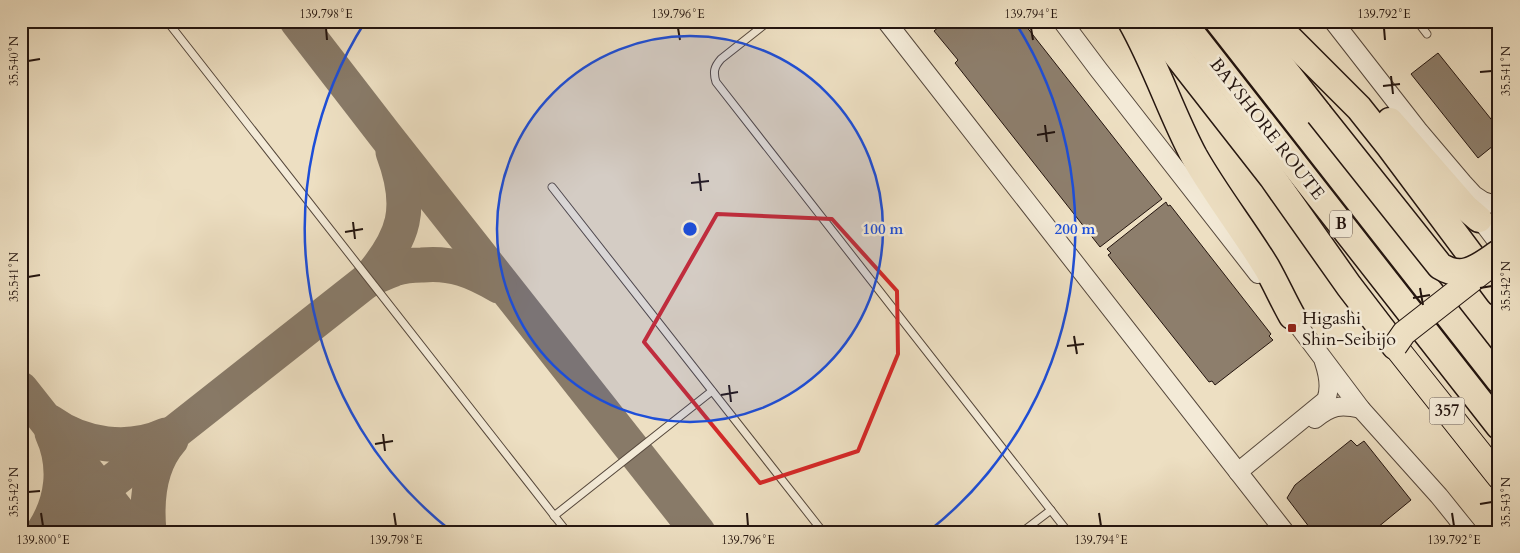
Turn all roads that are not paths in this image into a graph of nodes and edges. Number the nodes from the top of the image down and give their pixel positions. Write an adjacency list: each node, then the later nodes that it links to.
1 (167, 21): 32 (lane)
2 (769, 21): 31 (lane)
3 (886, 21): 29 (street)
4 (1062, 21): 22 (street)
5 (1131, 21): 22 (highway)
6 (1150, 21): 23 (highway)
7 (1182, 21): 28 (highway, BAYSHORE ROUTE / B)
8 (1218, 21): 25 (highway, BAYSHORE ROUTE / B)
9 (1246, 21): 18 (highway, bridge)
10 (1333, 21): 14 (street)
11 (1417, 21): 13 (lane)
12 (1279, 29): 16 (highway); 21 (highway)
13 (1427, 34)
14 (1418, 130): 16 (street); 16 (street)
15 (552, 187): 26 (lane)
16 (1489, 212): 17 (street)
17 (1499, 244)
18 (1499, 253)
19 (1499, 258): 23 (highway, bridge)
20 (1499, 271): 23 (highway)
21 (1499, 293)
22 (1292, 316): 24 (street)
23 (1394, 346): 30 (highway, 357)
24 (1322, 357): 27 (street); 29 (street)
25 (1499, 380)
26 (712, 391): 32 (lane); 34 (lane)
27 (1361, 409): 29 (street); 38 (street)
28 (1499, 426)
29 (1240, 475): 37 (street)
30 (1499, 477)
31 (1051, 510): 35 (lane); 36 (lane)
32 (554, 516): 33 (lane)
33 (567, 532)
34 (823, 532)
35 (1022, 532)
36 (1068, 532)
37 (1285, 532)
38 (1468, 532)

